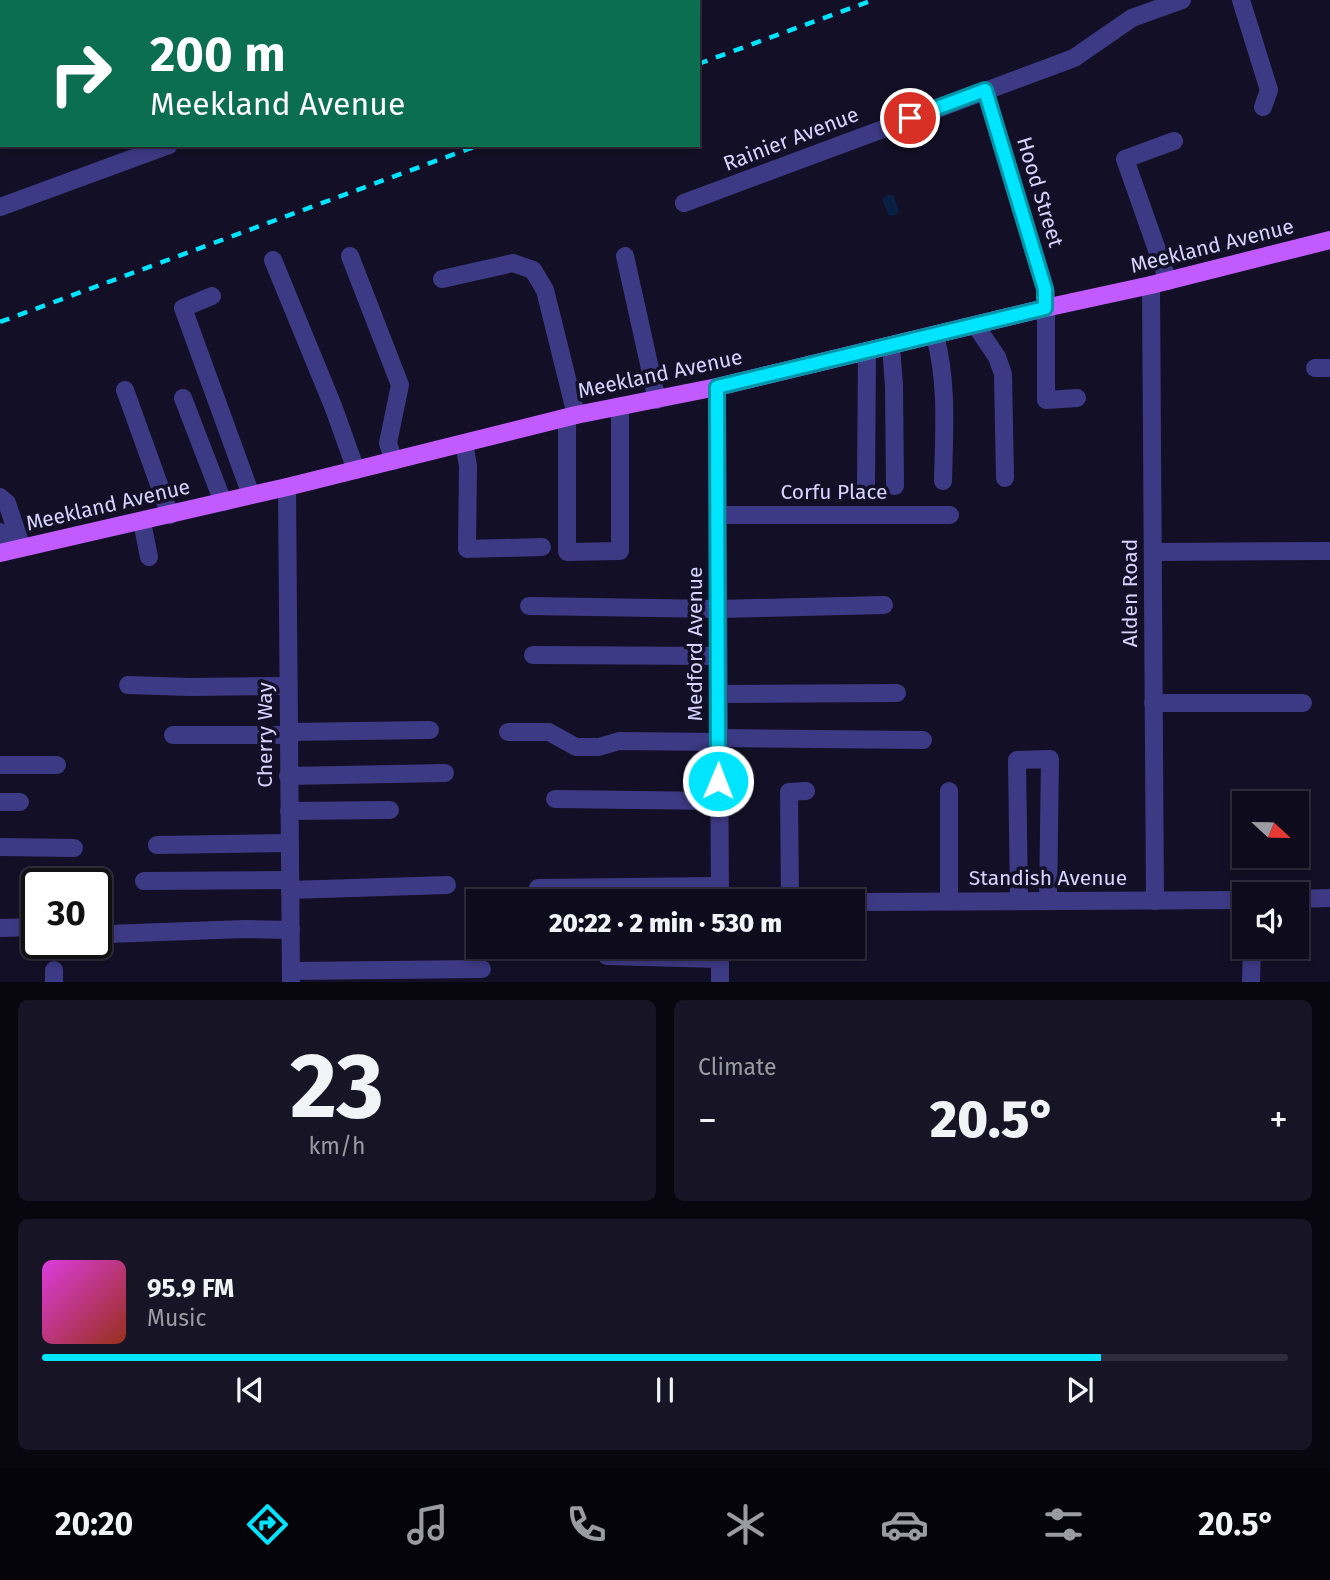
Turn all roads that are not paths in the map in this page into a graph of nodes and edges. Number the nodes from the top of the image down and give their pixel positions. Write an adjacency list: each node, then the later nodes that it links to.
1 (1182, 0): 3 (street, Rainier Avenue)
2 (1241, 0): 4 (street)
3 (985, 90): 7 (street, Rainier Avenue); 16 (street, Hood Street)
4 (1263, 107)
5 (1174, 141): 14 (street, Alden Road)
6 (164, 147): 8 (street)
7 (684, 203)
8 (0, 207)
9 (1330, 240): 14 (main road, Meekland Avenue)
10 (350, 256): 29 (street)
11 (625, 256): 25 (street)
12 (274, 260): 30 (street)
13 (442, 279): 27 (street)
14 (1160, 283): 16 (main road, Meekland Avenue); 47 (street, Alden Road)
15 (212, 296): 36 (street)
16 (1045, 308): 17 (main road, Meekland Avenue); 24 (street, Hood Street)
17 (976, 326): 18 (main road, Meekland Avenue); 31 (street)
18 (934, 336): 19 (main road, Meekland Avenue); 32 (street)
19 (891, 346): 20 (main road, Meekland Avenue); 34 (street)
20 (867, 352): 21 (main road, Meekland Avenue); 33 (street)
21 (717, 387): 25 (main road, Meekland Avenue); 40 (street, Medford Avenue)
22 (125, 390): 39 (street)
23 (183, 398): 38 (street)
24 (1077, 398)
25 (657, 400): 26 (main road, Meekland Avenue)
26 (620, 407): 27 (main road, Meekland Avenue); 27 (street)
27 (572, 417): 28 (main road, Meekland Avenue)
28 (464, 443): 29 (main road, Meekland Avenue); 44 (street)
29 (394, 461): 30 (main road, Meekland Avenue)
30 (356, 470): 35 (main road, Meekland Avenue)
31 (1005, 478)
32 (943, 481)
33 (866, 486)
34 (895, 486)
35 (287, 487): 36 (main road, Meekland Avenue); 55 (street, Cherry Way)
36 (251, 495): 38 (main road, Meekland Avenue)
37 (0, 497): 45 (street)
38 (223, 502): 39 (main road, Meekland Avenue)
39 (170, 515): 42 (main road, Meekland Avenue)
40 (718, 515): 41 (street, Corfu Place); 51 (street, Medford Avenue)
41 (950, 515)
42 (142, 522): 45 (main road, Meekland Avenue); 48 (street)
43 (0, 532): 45 (street)
44 (542, 547)
45 (9, 551)
46 (1330, 551): 47 (street)
47 (1153, 552): 58 (street, Alden Road)
48 (149, 557)
49 (884, 604): 51 (street)
50 (529, 606): 51 (street)
51 (718, 609): 53 (street, Medford Avenue)
52 (533, 655): 53 (street)
53 (718, 656): 57 (street, Medford Avenue)
54 (128, 685): 55 (street)
55 (287, 686): 62 (street, Cherry Way)
56 (897, 693): 57 (street)
57 (719, 694): 64 (street, Medford Avenue)
58 (1153, 703): 59 (street); 96 (street, Alden Road)
59 (1303, 703)
60 (430, 730): 62 (street)
61 (508, 732): 64 (street)
62 (288, 733): 63 (street); 69 (street, Cherry Way)
63 (173, 735)
64 (719, 740): 65 (street); 74 (street, Medford Avenue)
65 (923, 740)
66 (0, 765): 67 (street)
67 (57, 765)
68 (445, 773): 69 (street)
69 (288, 776): 77 (street, Cherry Way)
70 (806, 791): 89 (street)
71 (949, 791): 93 (street)
72 (348, 799): 77 (street)
73 (555, 799): 74 (street)
74 (718, 801): 88 (street, Medford Avenue)
75 (0, 802): 76 (street)
76 (20, 802)
77 (289, 805): 78 (street); 79 (street, Cherry Way)
78 (390, 810)
79 (289, 844): 80 (street); 84 (street, Cherry Way)
80 (157, 845)
81 (0, 847): 82 (street)
82 (74, 848)
83 (144, 881): 84 (street)
84 (290, 885): 85 (street); 100 (street, Cherry Way)
85 (447, 885)
86 (538, 888): 87 (street)
87 (568, 889)
88 (719, 889)
89 (790, 889)
90 (1330, 898): 91 (street)
91 (1309, 899)
92 (1232, 900): 96 (street, Standish Avenue)
93 (949, 901): 94 (street, Standish Avenue); 97 (street, Standish Avenue)
94 (1019, 901): 95 (street, Standish Avenue); 95 (street)
95 (1048, 901): 96 (street, Standish Avenue)
96 (1155, 901)
97 (865, 902)
98 (0, 928): 99 (street)
99 (21, 928)
100 (291, 930): 101 (street); 105 (street, Cherry Way)
101 (112, 934)
102 (720, 959): 106 (street)
103 (1252, 959): 107 (street)
104 (482, 969): 105 (street)
105 (291, 976)
106 (720, 982)
107 (1251, 982)

